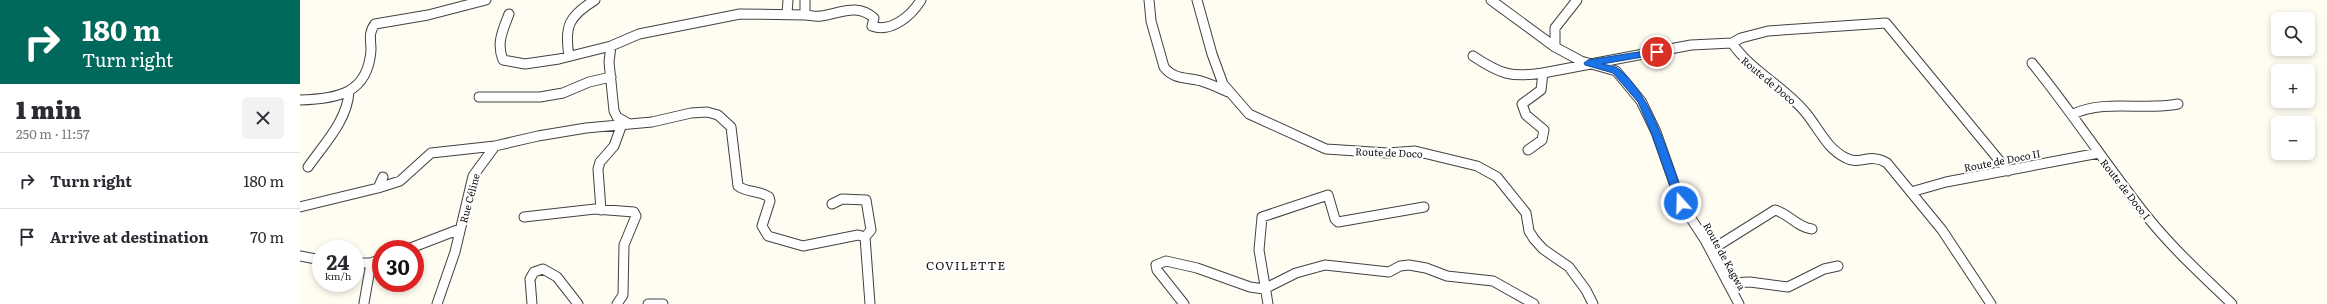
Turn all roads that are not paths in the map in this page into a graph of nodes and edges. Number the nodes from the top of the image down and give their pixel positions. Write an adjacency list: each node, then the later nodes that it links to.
1 (486, 0): 22 (street)
2 (595, 0): 16 (street)
3 (788, 0): 10 (street)
4 (805, 0): 12 (street)
5 (921, 0): 12 (street)
6 (1149, 0): 23 (street)
7 (1197, 0): 23 (street, Route de Doco)
8 (1491, 0): 15 (street)
9 (1577, 0): 15 (street)
10 (787, 13): 12 (street); 14 (street)
11 (509, 14): 16 (street)
12 (805, 15)
13 (1732, 43): 18 (street); 33 (street); 36 (street, Route de Doco)
14 (611, 46): 16 (street); 21 (street)
15 (1555, 47): 18 (street, Route de Kagwa)
16 (569, 56)
17 (1473, 56): 20 (street)
18 (1588, 63): 20 (street); 46 (street, Route de Kagwa)
19 (2032, 64): 27 (street, Route de Doco I)
20 (1544, 73): 30 (street)
21 (611, 77): 24 (street); 28 (street)
22 (350, 92): 25 (street); 32 (street)
23 (1228, 92): 65 (street, Route de Doco)
24 (480, 97)
25 (300, 100)
26 (2178, 104): 27 (street)
27 (2073, 114): 31 (street, Route de Doco I)
28 (622, 124): 29 (street); 40 (street); 44 (street)
29 (495, 146): 35 (street); 42 (street, Rue Céline)
30 (1528, 150)
31 (2099, 153): 33 (street, Route de Doco II); 68 (street, Route de Doco I)
32 (308, 167)
33 (2008, 171): 36 (street, Route de Doco II)
34 (383, 177): 35 (street)
35 (378, 188): 38 (street)
36 (1911, 192): 67 (street, Route de Doco)
37 (832, 204): 44 (street)
38 (300, 207)
39 (1424, 207): 53 (street)
40 (601, 210): 41 (street); 58 (street)
41 (524, 217)
42 (460, 229): 45 (street); 55 (street, Rue Céline)
43 (1812, 229): 46 (street)
44 (865, 237): 61 (street)
45 (424, 243)
46 (1711, 250): 52 (street, Route de Kagwa)
47 (300, 256): 48 (street)
48 (312, 258)
49 (364, 263): 50 (street)
50 (371, 263): 54 (street)
51 (1838, 266): 52 (street)
52 (1728, 283): 66 (street, Route de Kagwa)
53 (1264, 289): 62 (street); 63 (street); 64 (street)
54 (364, 303)
55 (436, 304)
56 (532, 304): 57 (street)
57 (578, 304)
58 (617, 304)
59 (648, 304): 60 (street)
60 (663, 304)
61 (870, 304)
62 (1184, 304)
63 (1268, 304)
64 (1534, 304)
65 (1593, 304)
66 (1739, 304)
67 (1990, 304)
68 (2232, 304)

